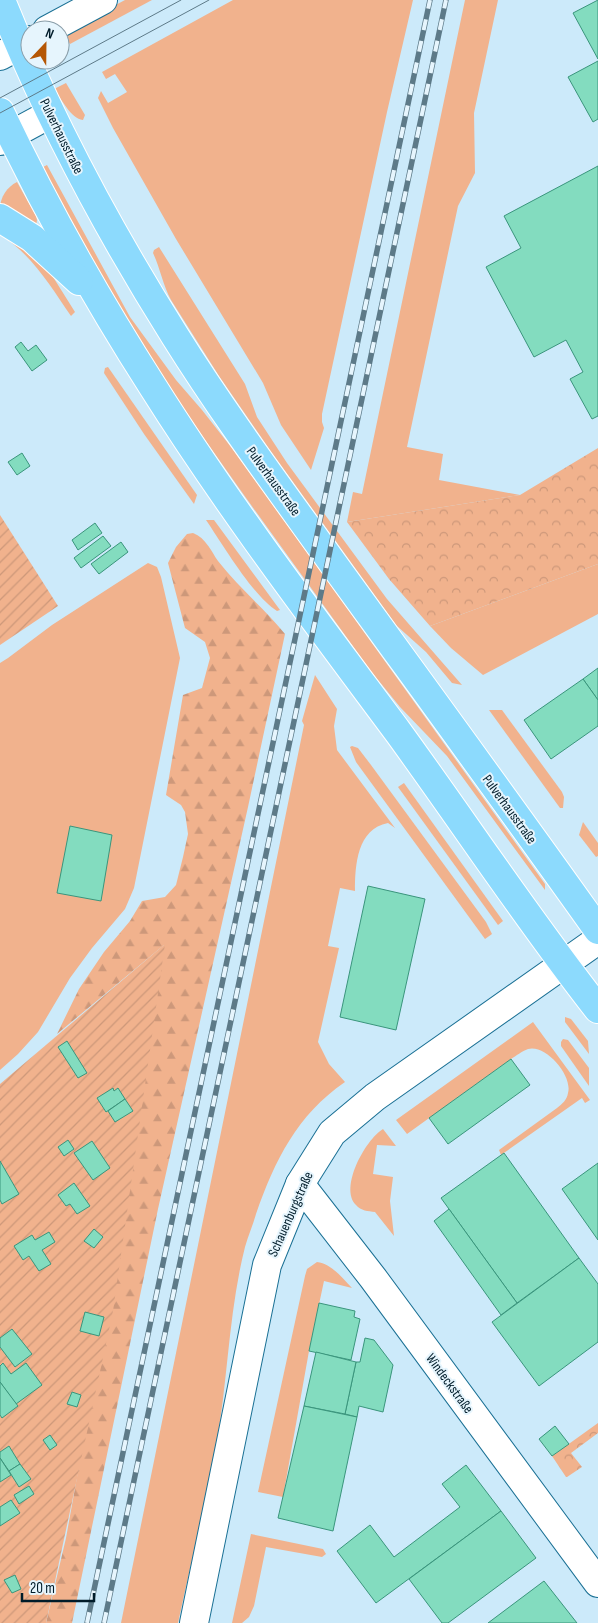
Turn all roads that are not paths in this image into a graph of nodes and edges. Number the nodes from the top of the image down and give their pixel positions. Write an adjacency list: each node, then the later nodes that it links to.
1 (1, 0): 4 (main road, Pulverhausstraße)
2 (103, 0): 3 (street)
3 (65, 20)
4 (16, 47): 5 (main road, Pulverhausstraße)
5 (50, 114): 6 (street); 9 (main road, Pulverhausstraße)
6 (4, 129): 8 (main road)
7 (0, 218): 8 (main road)
8 (98, 299): 11 (main road)
9 (598, 930)
10 (598, 940): 11 (street, Schauenburgstraße)
11 (563, 964): 12 (main road); 13 (street, Schauenburgstraße)
12 (598, 1009)
13 (300, 1184): 14 (street, Windeckstraße); 15 (street, Schauenburgstraße)
14 (598, 1583)
15 (194, 1623)

